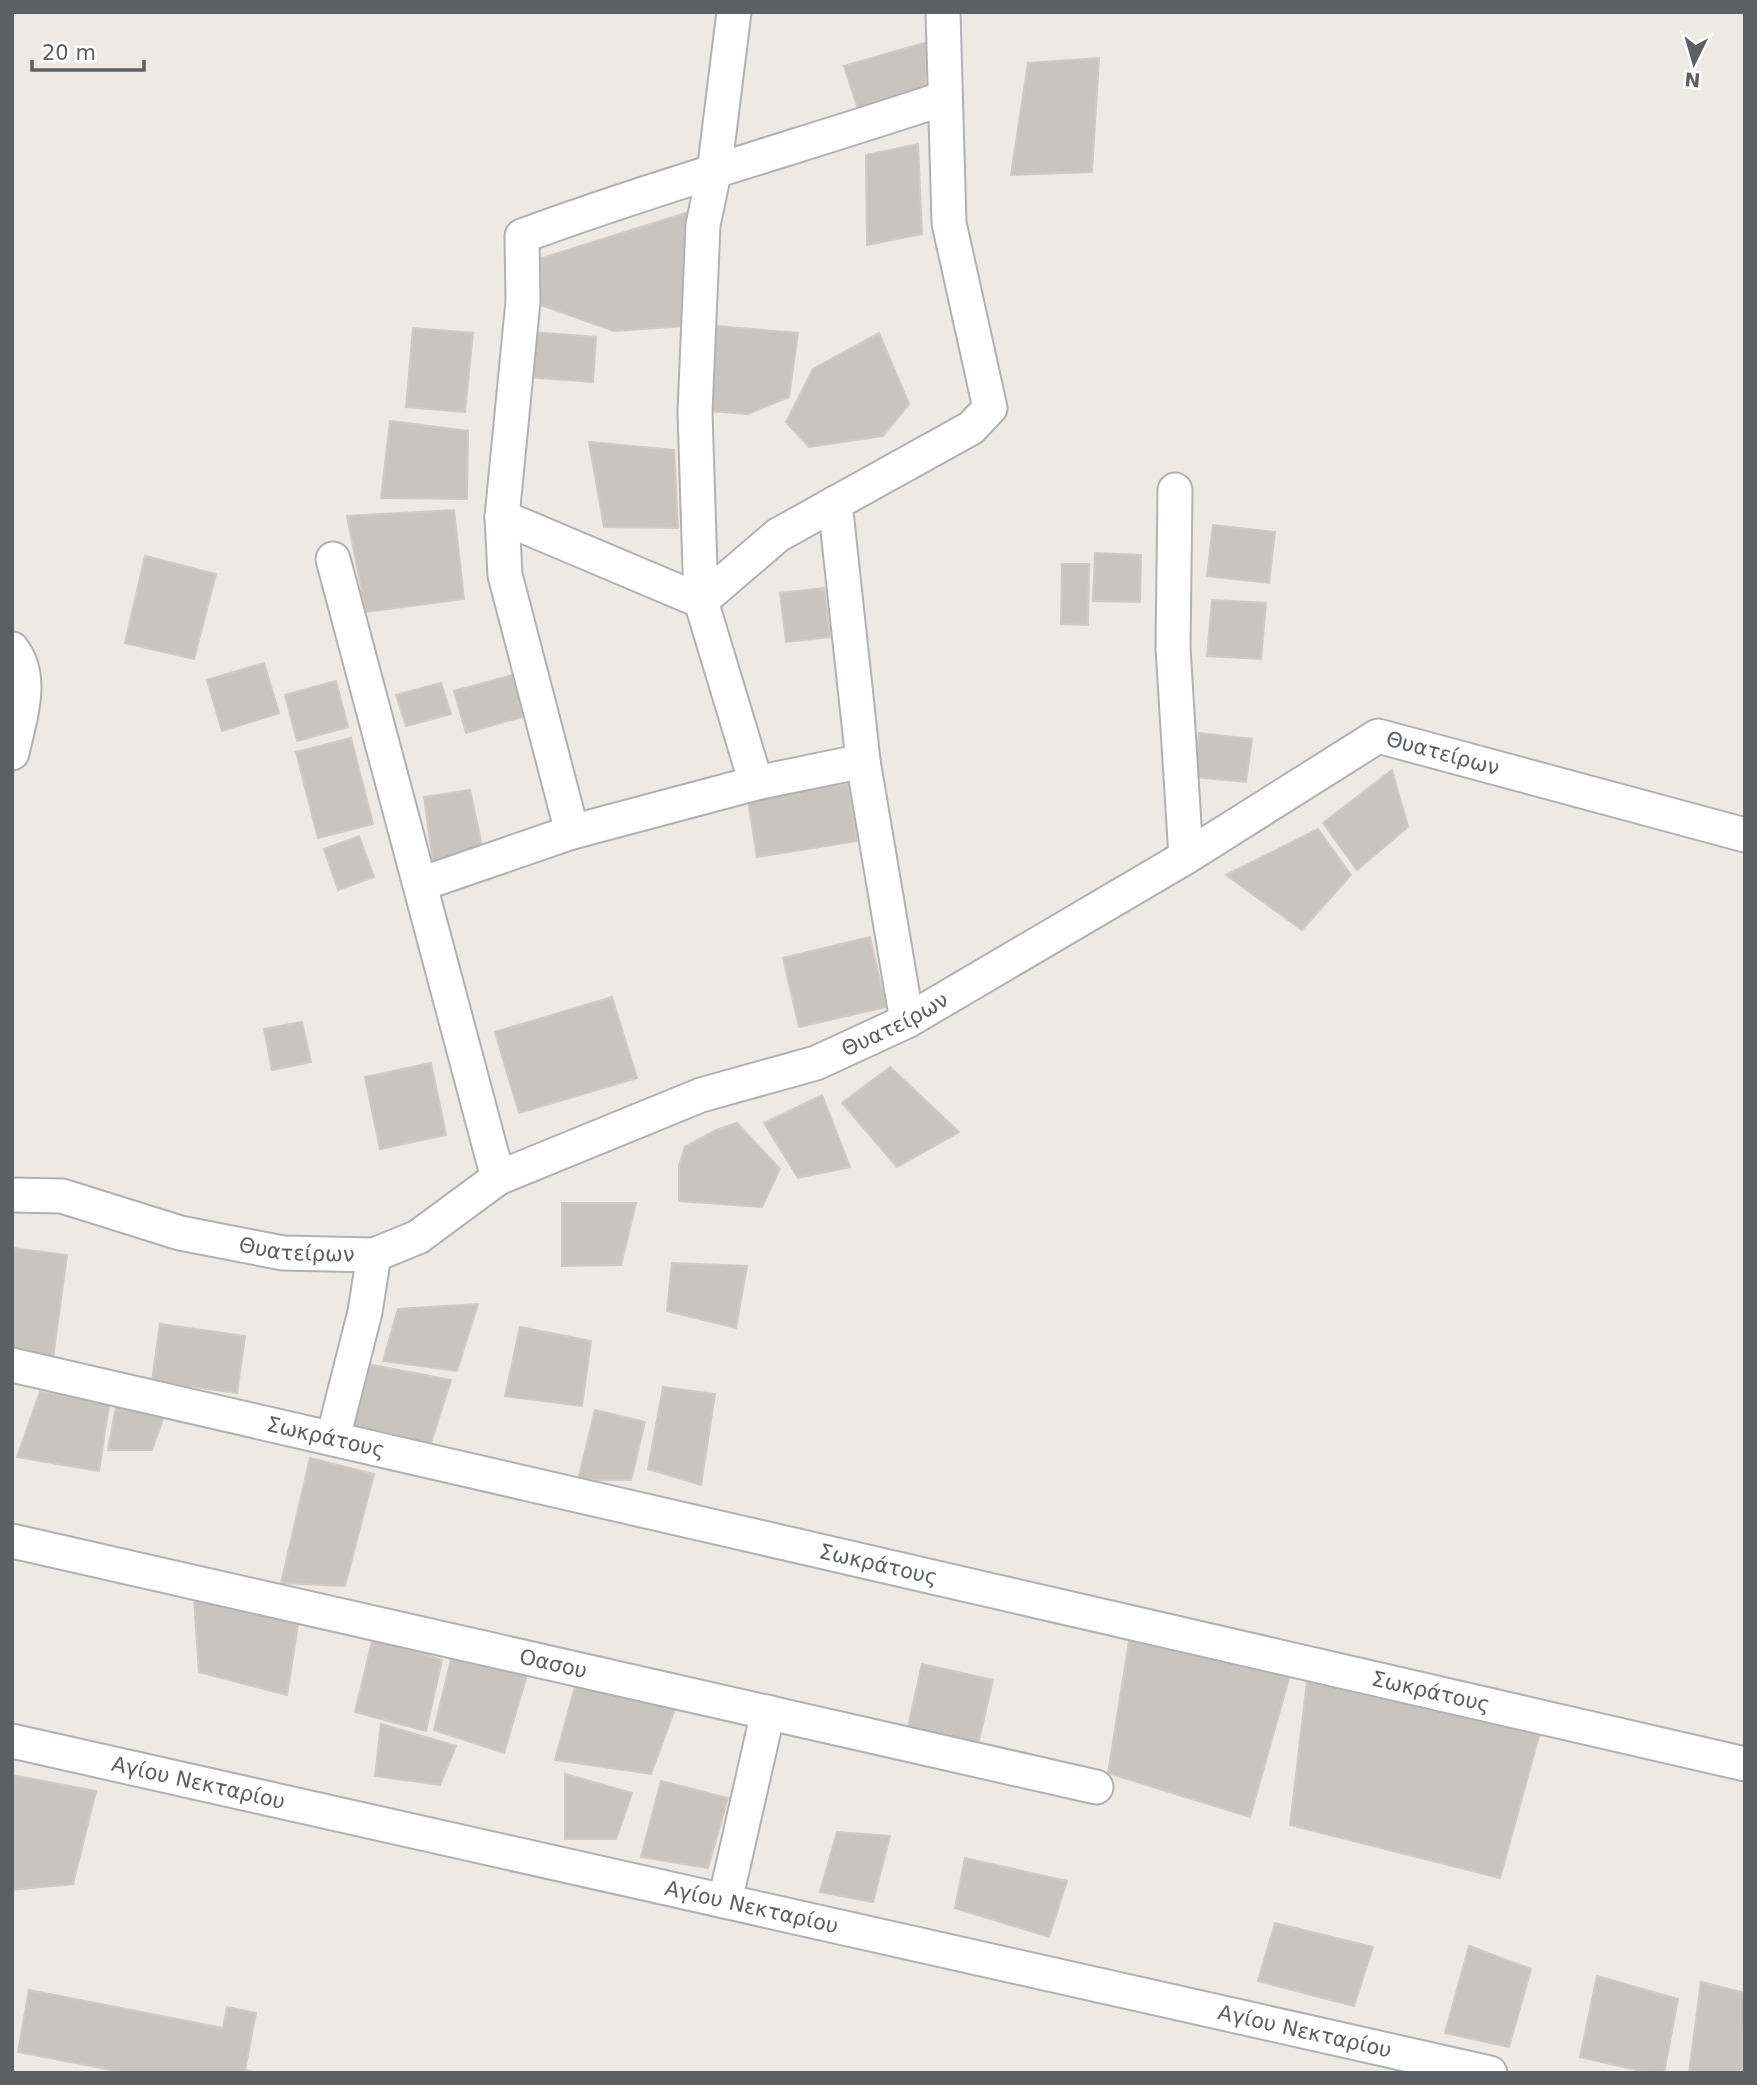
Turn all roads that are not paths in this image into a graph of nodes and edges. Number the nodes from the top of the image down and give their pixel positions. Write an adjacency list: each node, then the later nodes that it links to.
1 (734, 12): 4 (street)
2 (943, 12): 3 (street)
3 (944, 98): 4 (street); 6 (street)
4 (714, 173): 7 (street); 9 (street)
5 (1175, 490): 16 (street)
6 (835, 503): 9 (street); 12 (street)
7 (502, 517): 9 (street); 14 (street)
8 (333, 559): 17 (street)
9 (701, 601): 13 (street)
10 (12, 649): 11 (street)
11 (12, 753)
12 (863, 761): 13 (street); 18 (street)
13 (756, 783): 14 (street)
14 (572, 832): 17 (street)
15 (1745, 835): 16 (street, Θυατείρων)
16 (1186, 857): 18 (street, Θυατείρων)
17 (421, 884): 19 (street)
18 (908, 1021): 19 (street, Θυατείρων)
19 (498, 1178): 21 (street, Θυατείρων)
20 (12, 1195): 21 (street, Θυατείρων)
21 (374, 1255): 23 (street)
22 (12, 1365): 23 (street, Σωκράτους)
23 (333, 1438): 27 (street, Σωκράτους)
24 (12, 1541): 25 (street, Οασου)
25 (768, 1712): 28 (street, Οασου); 29 (street)
26 (12, 1741): 29 (street, Αγίου Νεκταρίου)
27 (1745, 1764)
28 (1096, 1787)
29 (725, 1901): 30 (street, Αγίου Νεκταρίου)
30 (1489, 2073)

